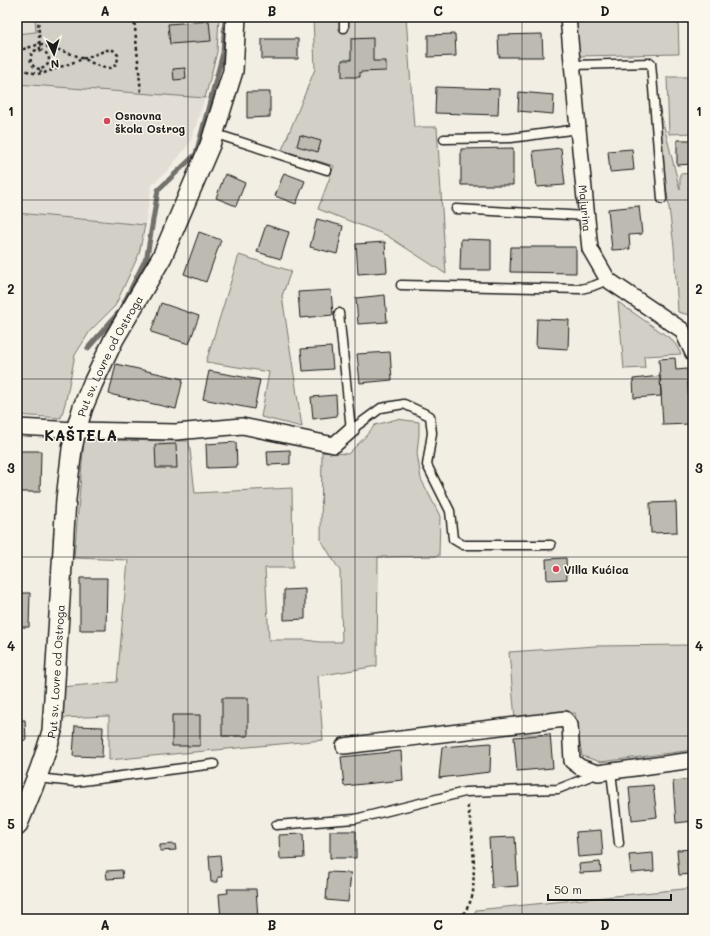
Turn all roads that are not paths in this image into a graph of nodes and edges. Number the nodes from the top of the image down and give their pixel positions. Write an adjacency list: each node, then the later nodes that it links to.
1 (236, 17): 7 (street, Put sv. Lovre od Ostroga)
2 (344, 17): 4 (lane)
3 (568, 17): 5 (street, Majurina)
4 (344, 28)
5 (573, 65): 6 (street, Majurina); 10 (lane)
6 (578, 129): 8 (lane); 12 (street, Majurina)
7 (213, 132): 9 (lane); 19 (street, Put sv. Lovre od Ostroga)
8 (444, 139)
9 (327, 170)
10 (662, 199)
11 (456, 208): 12 (lane)
12 (587, 216): 13 (street, Majurina)
13 (608, 280): 14 (lane); 16 (street, Majurina)
14 (401, 285)
15 (339, 313): 20 (lane)
16 (687, 328): 17 (street, Majurina)
17 (693, 353)
18 (17, 427): 19 (street)
19 (76, 430): 20 (street); 26 (street, Put sv. Lovre od Ostroga)
20 (351, 430): 21 (lane)
21 (551, 544)
22 (344, 746): 25 (street)
23 (693, 760): 25 (street)
24 (214, 764): 26 (lane)
25 (604, 772): 27 (lane); 29 (lane)
26 (37, 778): 28 (street, Put sv. Lovre od Ostroga)
27 (276, 825)
28 (17, 826)
29 (619, 843)

